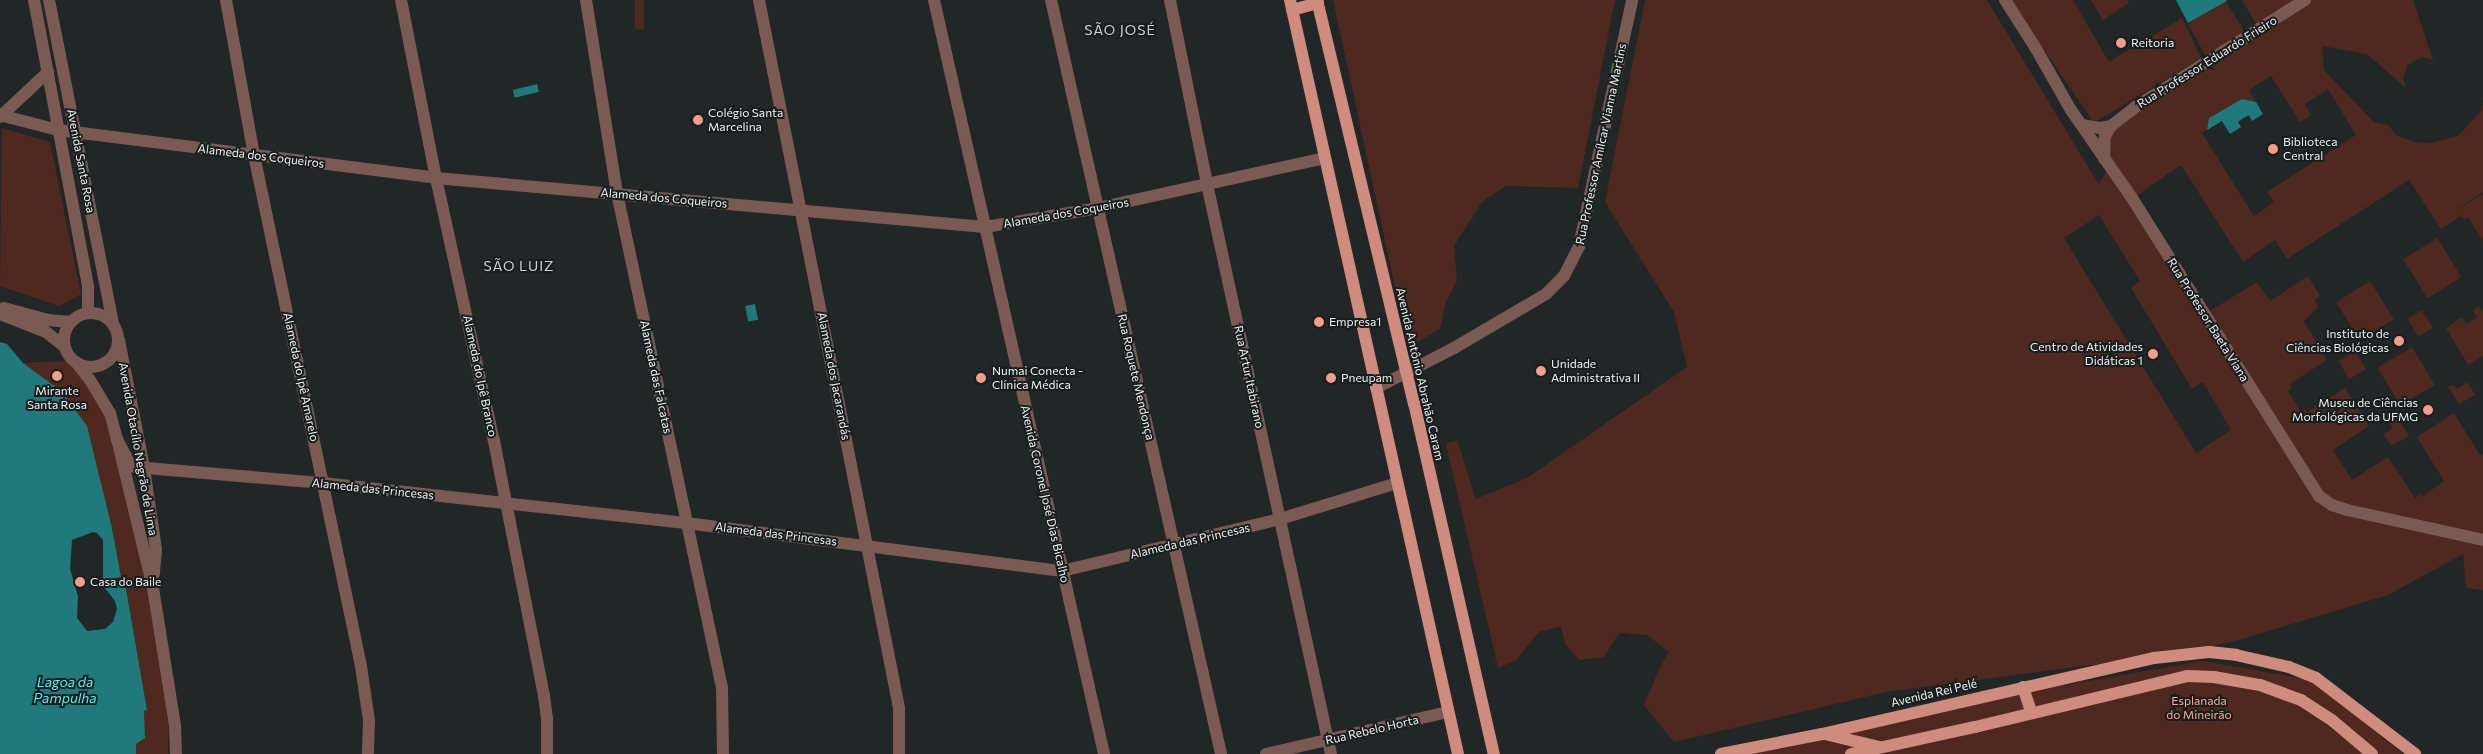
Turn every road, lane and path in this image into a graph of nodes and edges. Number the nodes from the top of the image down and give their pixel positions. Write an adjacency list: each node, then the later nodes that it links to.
1 (34, 0): 15 (street, Avenida Santa Rosa)
2 (49, 0): 20 (street, Avenida Santa Rosa)
3 (226, 0): 21 (street, Alameda do Ipê Amarelo)
4 (401, 0): 24 (street, Alameda do Ipê Branco)
5 (586, 0): 26 (street, Alameda das Falcatas)
6 (760, 0): 28 (street, Alameda dos Jacarandás)
7 (934, 0): 29 (street, Avenida Coronel José Dias Bicalho)
8 (1051, 0): 27 (street, Rua Roquete Mendonça)
9 (1170, 0): 25 (street, Rua Artur Itabirano)
10 (1632, 0): 38 (street, Rua Professor Amílcar Vianna Martins)
11 (2005, 0): 18 (street, Rua Professor Baeta Viana)
12 (2305, 0): 17 (street, Rua Professor Eduardo Frieiro)
13 (1318, 2): 14 (main road); 38 (main road, Avenida Antônio Abrahão Caram)
14 (1291, 5): 22 (main road)
15 (48, 72): 16 (street); 19 (street, Avenida Santa Rosa)
16 (0, 116): 19 (street, Alameda dos Coqueiros)
17 (2111, 126): 18 (street); 23 (street)
18 (2084, 129): 23 (street, Rua Professor Baeta Viana)
19 (58, 130): 20 (street, Alameda dos Coqueiros); 31 (street, Avenida Santa Rosa)
20 (76, 132): 21 (street, Alameda dos Coqueiros); 34 (street, Avenida Santa Rosa)
21 (254, 155): 24 (street, Alameda dos Coqueiros); 42 (street, Alameda do Ipê Amarelo)
22 (1325, 158): 25 (street, Alameda dos Coqueiros); 39 (main road)
23 (2104, 160): 47 (street, Rua Professor Baeta Viana)
24 (436, 178): 26 (street, Alameda dos Coqueiros); 44 (street, Alameda do Ipê Branco)
25 (1207, 184): 27 (street, Alameda dos Coqueiros); 45 (street, Rua Artur Itabirano)
26 (617, 194): 28 (street, Alameda dos Coqueiros); 46 (street, Alameda das Falcatas)
27 (1098, 208): 29 (street, Alameda dos Coqueiros); 48 (street, Rua Roquete Mendonça)
28 (802, 211): 29 (street, Alameda dos Coqueiros); 49 (street, Alameda dos Jacarandás)
29 (985, 228): 50 (street, Avenida Coronel José Dias Bicalho)
30 (0, 307): 33 (street)
31 (88, 312): 33 (street); 34 (street)
32 (0, 314): 36 (street)
33 (70, 322): 36 (street)
34 (113, 323): 35 (street)
35 (118, 340): 37 (street); 41 (street, Avenida Otacílio Negrão de Lima)
36 (64, 346): 37 (street)
37 (76, 362): 40 (street, Avenida Otacílio Negrão de Lima)
38 (1406, 373): 39 (street, Rua Professor Amílcar Vianna Martins); 68 (main road, Avenida Antônio Abrahão Caram)
39 (1376, 388): 43 (main road)
40 (117, 439): 41 (street); 51 (street, Avenida Otacílio Negrão de Lima)
41 (144, 468): 42 (street, Alameda das Princesas); 51 (street, Avenida Otacílio Negrão de Lima)
42 (323, 483): 44 (street, Alameda das Princesas); 59 (street, Alameda do Ipê Amarelo)
43 (1397, 483): 45 (street, Alameda das Princesas); 53 (main road)
44 (506, 504): 46 (street, Alameda das Princesas); 60 (street, Alameda do Ipê Branco)
45 (1280, 519): 48 (street, Alameda das Princesas); 56 (street, Rua Artur Itabirano)
46 (686, 523): 49 (street, Alameda das Princesas); 61 (street, Alameda das Falcatas)
47 (2483, 540)
48 (1174, 544): 50 (street, Alameda das Princesas); 64 (street, Rua Roquete Mendonça)
49 (867, 545): 50 (street, Alameda das Princesas); 62 (street, Alameda dos Jacarandás)
50 (1062, 571): 63 (street, Avenida Coronel José Dias Bicalho)
51 (153, 588): 58 (street, Avenida Otacílio Negrão de Lima)
52 (2023, 686): 54 (main road); 55 (main road, Avenida Rei Pelé); 72 (main road, Avenida Rei Pelé)
53 (1448, 712): 56 (street, Rua Rebelo Horta); 67 (main road)
54 (2031, 712): 57 (main road); 71 (main road)
55 (1822, 734): 57 (main road); 69 (main road, Avenida Rei Pelé)
56 (1329, 740): 65 (street, Rua Rebelo Horta); 66 (street, Rua Artur Itabirano)
57 (1883, 748): 70 (main road)
58 (176, 754)
59 (368, 754)
60 (547, 754)
61 (723, 754)
62 (900, 754)
63 (1104, 754)
64 (1221, 754)
65 (1266, 754)
66 (1332, 754)
67 (1458, 754)
68 (1494, 754)
69 (1721, 754)
70 (1851, 754)
71 (2372, 754)
72 (2415, 754)

